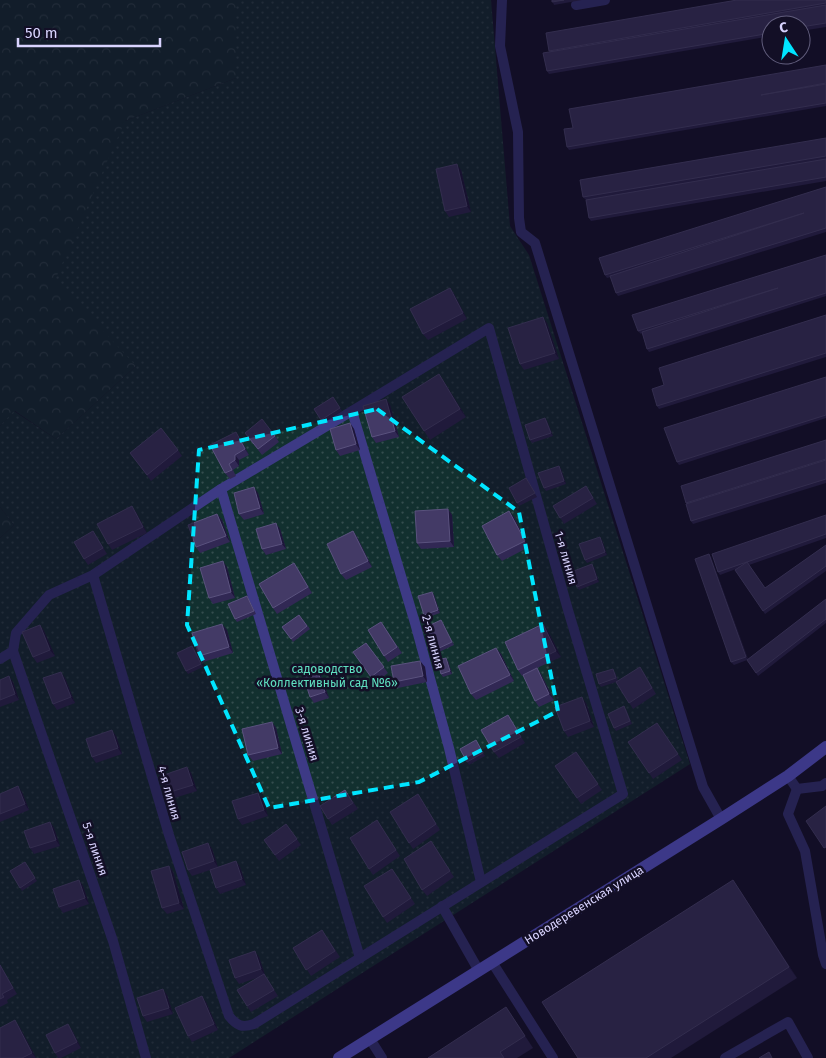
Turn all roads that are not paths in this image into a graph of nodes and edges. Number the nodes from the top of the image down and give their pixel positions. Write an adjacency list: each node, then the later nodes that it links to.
1 (502, 0): 13 (lane)
2 (605, 0): 3 (lane)
3 (576, 5)
4 (352, 411): 5 (lane); 14 (lane, 2-я линия); 14 (lane, 1-я линия)
5 (221, 489): 6 (lane); 16 (lane, 3-я линия)
6 (93, 575): 7 (lane); 16 (lane, 4-я линия)
7 (13, 651): 8 (lane); 21 (lane, 5-я линия)
8 (0, 659)
9 (826, 748): 10 (main road, Новодеревенская улица)
10 (788, 776): 12 (lane); 13 (main road, Новодеревенская улица)
11 (826, 783): 12 (lane)
12 (797, 789): 18 (lane)
13 (721, 819): 17 (main road, Новодеревенская улица)
14 (481, 882): 15 (lane)
15 (442, 906): 16 (lane); 19 (lane)
16 (360, 958)
17 (492, 962): 19 (main road, Новодеревенская улица); 24 (lane)
18 (826, 964)
19 (478, 971): 20 (main road, Новодеревенская улица)
20 (370, 1039): 22 (main road, Новодеревенская улица); 23 (lane)
21 (146, 1058)
22 (339, 1058)
23 (382, 1058)
24 (553, 1058)
25 (725, 1058): 26 (lane)
26 (808, 1058)

